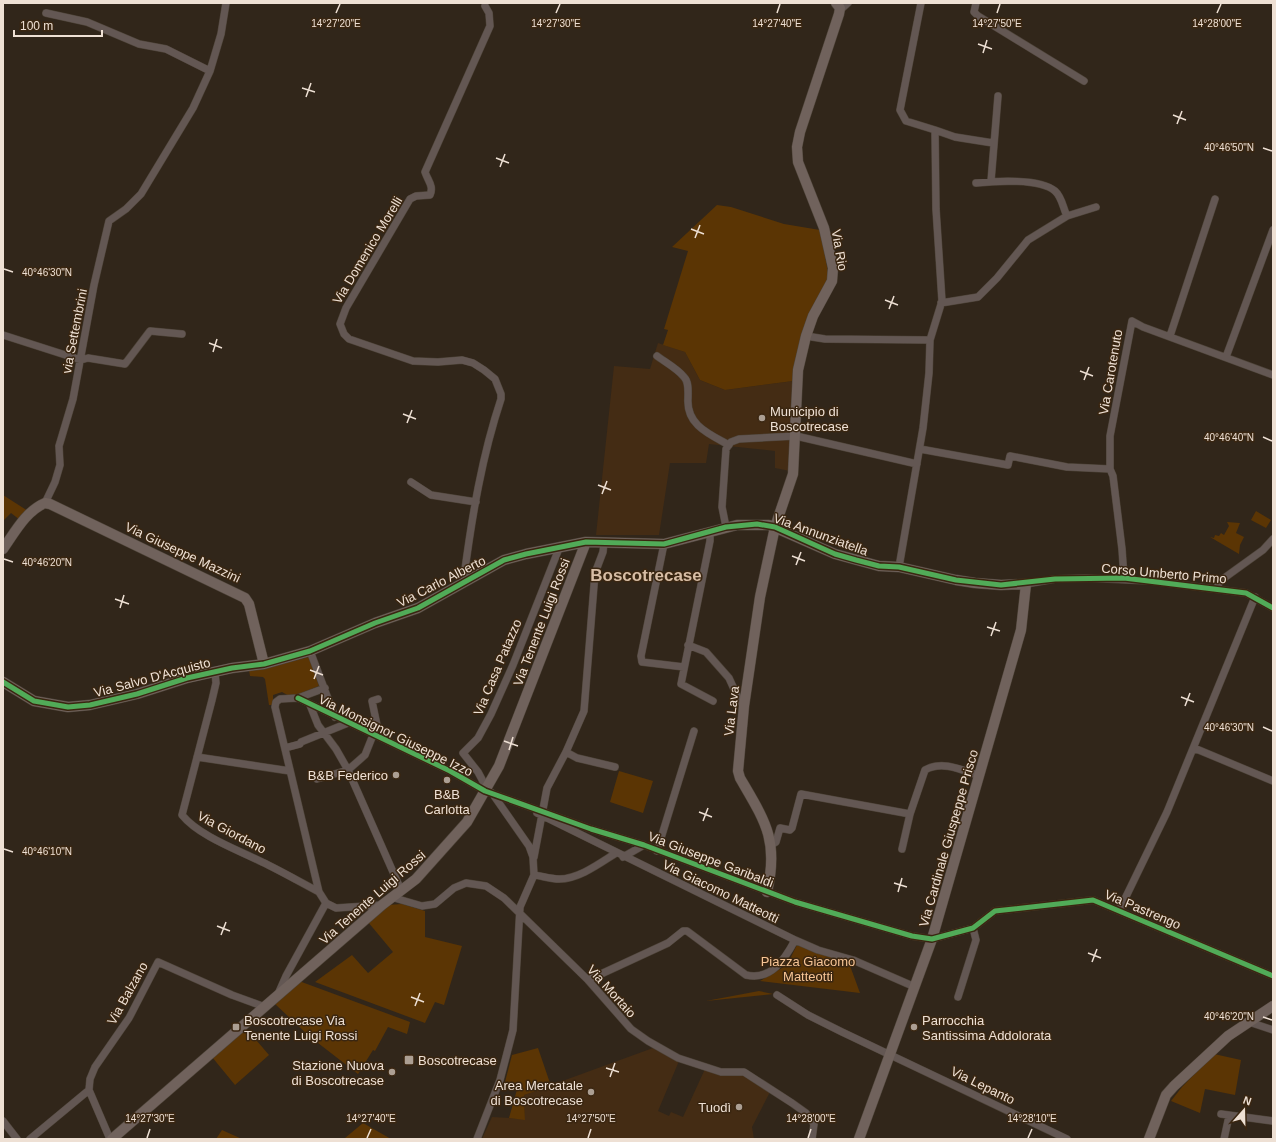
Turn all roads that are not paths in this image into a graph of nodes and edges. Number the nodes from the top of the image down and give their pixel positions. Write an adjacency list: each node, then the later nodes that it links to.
1 (226, 3): 8 (street, via Settembrini)
2 (848, 3): 6 (street)
3 (921, 3): 11 (street)
4 (976, 3): 9 (street)
5 (485, 6): 36 (street, Via Domenico Morelli)
6 (838, 7): 22 (street, Via Rio)
7 (46, 13): 8 (street)
8 (210, 71): 27 (street, via Settembrini)
9 (1084, 81)
10 (998, 96): 12 (street)
11 (935, 130): 12 (street); 19 (street)
12 (993, 143): 13 (street)
13 (991, 181): 14 (street); 17 (street)
14 (976, 183)
15 (1215, 199): 23 (street)
16 (1096, 207): 17 (street)
17 (1067, 216): 19 (street)
18 (1273, 230): 26 (street)
19 (941, 303): 24 (street)
20 (182, 334): 27 (street)
21 (3, 335): 27 (street)
22 (806, 336): 24 (street); 29 (street, Via Rio)
23 (1170, 336): 26 (street, Via Carotenuto); 33 (street, Via Carotenuto)
24 (930, 340): 31 (street)
25 (657, 356): 30 (street)
26 (1226, 357): 28 (street, Via Carotenuto)
27 (80, 360): 35 (street, via Settembrini)
28 (1273, 375)
29 (796, 436): 30 (street); 32 (street); 38 (street, Via Rio)
30 (729, 445): 37 (street)
31 (920, 449): 32 (street); 33 (street)
32 (917, 464): 46 (street)
33 (1110, 469): 47 (street, Via Carotenuto)
34 (411, 482): 36 (street)
35 (45, 502): 45 (street); 55 (street, Via Giuseppe Mazzini)
36 (476, 502): 48 (street, Via Domenico Morelli)
37 (726, 527): 38 (street, Via Annunziatella); 39 (street, Via Annunziatella)
38 (775, 527): 46 (street, Via Annunziatella); 64 (street, Via Lava)
39 (710, 532): 43 (street, Via Annunziatella); 53 (street)
40 (1273, 539): 50 (street)
41 (586, 542): 42 (street, Via Annunziatella); 44 (street, Via Carlo Alberto); 80 (street, Via Tenente Luigi Rossi)
42 (604, 542): 43 (street, Via Annunziatella); 72 (street)
43 (664, 544): 56 (street)
44 (560, 546): 48 (street, Via Carlo Alberto); 80 (street, Via Casa Patazzo)
45 (3, 549)
46 (899, 567): 49 (street, Via Annunziatella)
47 (1124, 578): 49 (street, Corso Umberto Primo); 50 (street, Corso Umberto Primo)
48 (465, 582): 54 (street, Via Carlo Alberto)
49 (1026, 584): 77 (street, Via Cardinale Giuspeppe Prisco)
50 (1217, 588): 51 (street, Corso Umberto Primo)
51 (1255, 597): 52 (street, Corso Umberto Primo); 71 (street)
52 (1273, 608)
53 (688, 645): 56 (street); 64 (street)
54 (310, 651): 55 (street, Via Carlo Alberto); 59 (street)
55 (264, 664): 57 (street, Via Salvo D'Acquisto)
56 (684, 667): 62 (street)
57 (215, 672): 58 (street, Via Salvo D'Acquisto); 73 (street, Via Giordano)
58 (4, 682)
59 (325, 688): 60 (street); 65 (street)
60 (298, 698): 63 (street, Via Monsignor Giuseppe Izzo); 70 (street)
61 (378, 699): 69 (street)
62 (713, 701)
63 (310, 705): 65 (street, Via Monsignor Giuseppe Izzo); 68 (street)
64 (744, 706): 84 (street, Via Lava)
65 (335, 716): 66 (street, Via Monsignor Giuseppe Izzo)
66 (348, 723): 68 (street); 69 (street, Via Monsignor Giuseppe Izzo)
67 (694, 731): 86 (street)
68 (324, 732): 70 (street); 75 (street)
69 (374, 735): 75 (street); 80 (street, Via Monsignor Giuseppe Izzo)
70 (285, 748): 76 (street)
71 (1194, 748): 79 (street); 97 (street)
72 (566, 752): 74 (street); 81 (street)
73 (197, 757): 76 (street); 92 (street, Via Giordano)
74 (615, 767)
75 (348, 770): 78 (street); 91 (street)
76 (290, 771): 92 (street)
77 (980, 776): 82 (street); 100 (street, Via Cardinale Giuspeppe Prisco)
78 (317, 778)
79 (1273, 781)
80 (488, 790): 81 (street, Via Giacomo Matteotti); 88 (street); 91 (street, Via Tenente Luigi Rossi)
81 (541, 813): 83 (street, Via Giuseppe Garibaldi); 87 (street, Via Giacomo Matteotti); 88 (street)
82 (910, 814): 84 (street); 85 (street)
83 (644, 845): 86 (street, Via Giuseppe Garibaldi); 89 (street)
84 (771, 845): 93 (street, Via Lava)
85 (902, 848)
86 (657, 851): 93 (street, Via Giuseppe Garibaldi)
87 (616, 853): 89 (street, Via Giacomo Matteotti); 90 (street)
88 (534, 857): 90 (street)
89 (623, 857): 101 (street, Via Giacomo Matteotti)
90 (534, 875): 98 (street)
91 (401, 890): 94 (street, Via Tenente Luigi Rossi)
92 (319, 892): 95 (street)
93 (767, 892): 100 (street, Via Giuseppe Garibaldi)
94 (391, 898): 96 (street, Via Tenente Luigi Rossi); 98 (street, Via Mortaio)
95 (326, 903): 96 (street); 106 (street)
96 (382, 905): 106 (street, Via Tenente Luigi Rossi)
97 (1119, 911): 99 (street, Via Pastrengo); 102 (street, Via Pastrengo)
98 (520, 914): 103 (street, Via Mortaio); 121 (street)
99 (973, 928): 100 (street, Via Pastrengo); 107 (street)
100 (932, 939): 104 (street, Via Cardinale Giuspeppe Prisco)
101 (795, 940): 103 (street); 104 (street, Via Giacomo Matteotti)
102 (1273, 976)
103 (588, 980): 122 (street, Via Mortaio)
104 (915, 987): 112 (street, Via Cardinale Giuspeppe Prisco)
105 (777, 995): 112 (street, Via Lepanto)
106 (277, 996): 108 (street, Via Tenente Luigi Rossi)
107 (958, 997)
108 (265, 1006): 113 (street, Via Balzano); 120 (street, Via Tenente Luigi Rossi)
109 (1273, 1006): 110 (street)
110 (1249, 1022): 111 (street); 125 (street)
111 (1273, 1030)
112 (889, 1054): 123 (street, Via Cardinale Giuspeppe Prisco); 124 (street, Via Lepanto)
113 (89, 1090): 119 (street); 120 (street)
114 (1221, 1114): 115 (street)
115 (1229, 1119): 117 (street); 126 (street)
116 (3, 1121): 118 (street)
117 (1273, 1121)
118 (17, 1139)
119 (30, 1139)
120 (111, 1139)
121 (477, 1139)
122 (812, 1139)
123 (860, 1139)
124 (1067, 1139)
125 (1149, 1139)
126 (1224, 1139)

